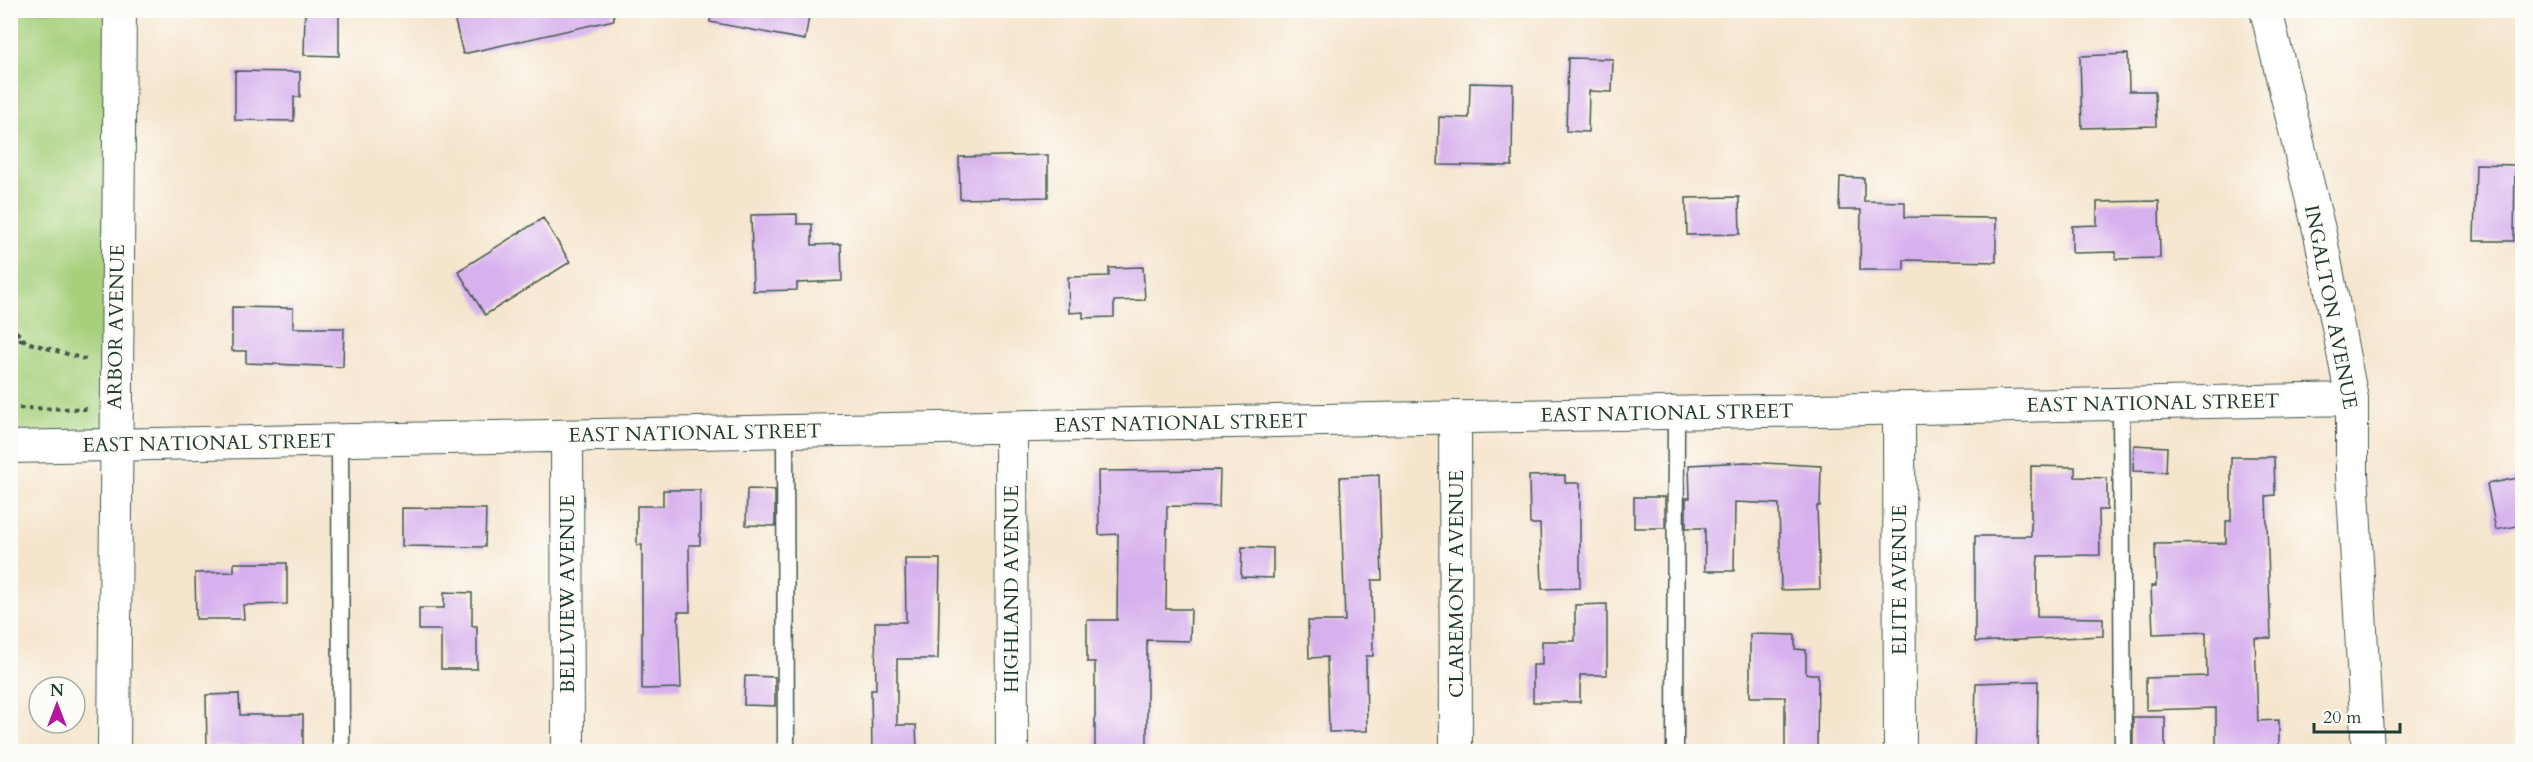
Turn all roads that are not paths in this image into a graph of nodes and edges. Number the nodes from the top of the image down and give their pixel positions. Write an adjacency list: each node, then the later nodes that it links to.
1 (120, 10): 12 (street, ARBOR AVENUE)
2 (2266, 10): 3 (street, INGALTON AVENUE)
3 (2352, 399): 4 (street, EAST NATIONAL STREET); 23 (street, INGALTON AVENUE)
4 (2121, 404): 5 (street, EAST NATIONAL STREET); 22 (lane)
5 (1899, 408): 6 (street, EAST NATIONAL STREET); 21 (street, ELITE AVENUE)
6 (1676, 413): 7 (street, EAST NATIONAL STREET); 20 (lane)
7 (1455, 417): 8 (street, EAST NATIONAL STREET); 19 (street, CLAREMONT AVENUE)
8 (1011, 427): 9 (street, EAST NATIONAL STREET); 18 (street, HIGHLAND AVENUE)
9 (785, 431): 10 (street, EAST NATIONAL STREET); 17 (lane)
10 (567, 436): 11 (street, EAST NATIONAL STREET); 16 (street, BELLVIEW AVENUE)
11 (340, 440): 12 (street, EAST NATIONAL STREET); 15 (lane)
12 (114, 445): 13 (street, EAST NATIONAL STREET); 14 (street, ARBOR AVENUE)
13 (10, 447)
14 (114, 752)
15 (341, 752)
16 (568, 752)
17 (786, 752)
18 (1012, 752)
19 (1456, 752)
20 (1675, 752)
21 (1900, 752)
22 (2123, 752)
23 (2368, 752)

